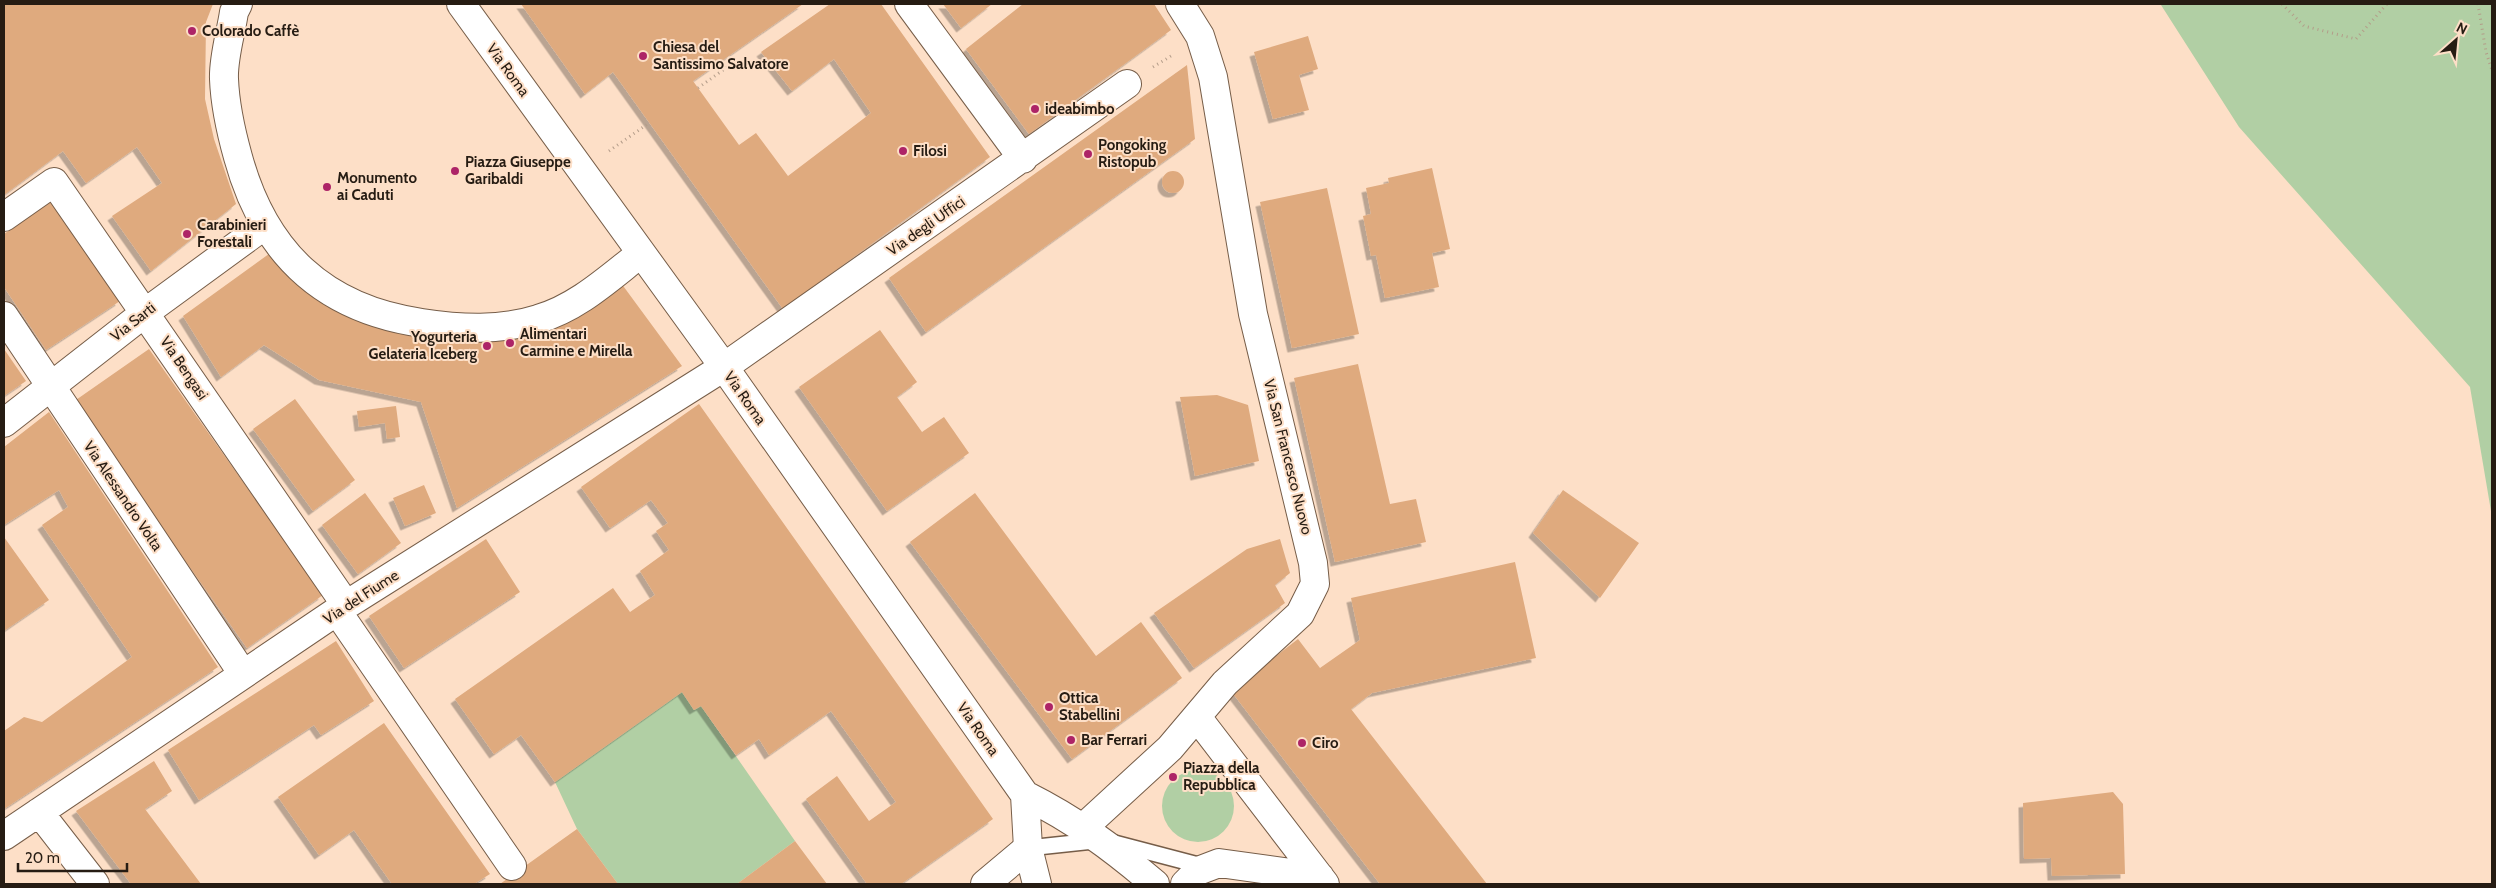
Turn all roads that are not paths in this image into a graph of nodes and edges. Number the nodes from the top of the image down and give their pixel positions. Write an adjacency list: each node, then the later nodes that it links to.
1 (238, 4): 8 (street)
2 (461, 4): 9 (street, Via Roma)
3 (909, 4): 6 (street)
4 (1180, 4): 17 (street, Via San Francesco Nuovo)
5 (1127, 84): 6 (street, Via degli Uffici)
6 (1023, 159): 12 (street, Via degli Uffici)
7 (4, 217): 10 (street, Via Bengasi)
8 (265, 226): 9 (street); 10 (street, Via Sarti)
9 (640, 254): 12 (street, Via Roma)
10 (146, 312): 13 (street, Via Sarti); 15 (street, Via Bengasi)
11 (4, 316): 13 (street, Via Alessandro Volta)
12 (724, 367): 15 (street, Via del Fiume); 18 (street, Via Roma)
13 (50, 387): 14 (street, Via Sarti); 16 (street, Via Alessandro Volta)
14 (4, 422)
15 (342, 608): 16 (street, Via del Fiume); 23 (street, Via Bengasi)
16 (243, 674): 19 (street, Via del Fiume)
17 (1197, 718): 20 (street, Via San Francesco Nuovo); 25 (street)
18 (1025, 795): 20 (street, Via Roma); 22 (street)
19 (39, 812): 21 (street, Via del Fiume); 26 (street)
20 (1094, 834): 22 (lane); 24 (lane); 29 (street, Via Roma)
21 (4, 836)
22 (1028, 848): 27 (street); 28 (street)
23 (512, 866)
24 (1206, 867): 25 (street); 30 (street)
25 (1322, 881)
26 (95, 884)
27 (985, 884)
28 (1037, 884)
29 (1156, 884)
30 (1185, 884)

